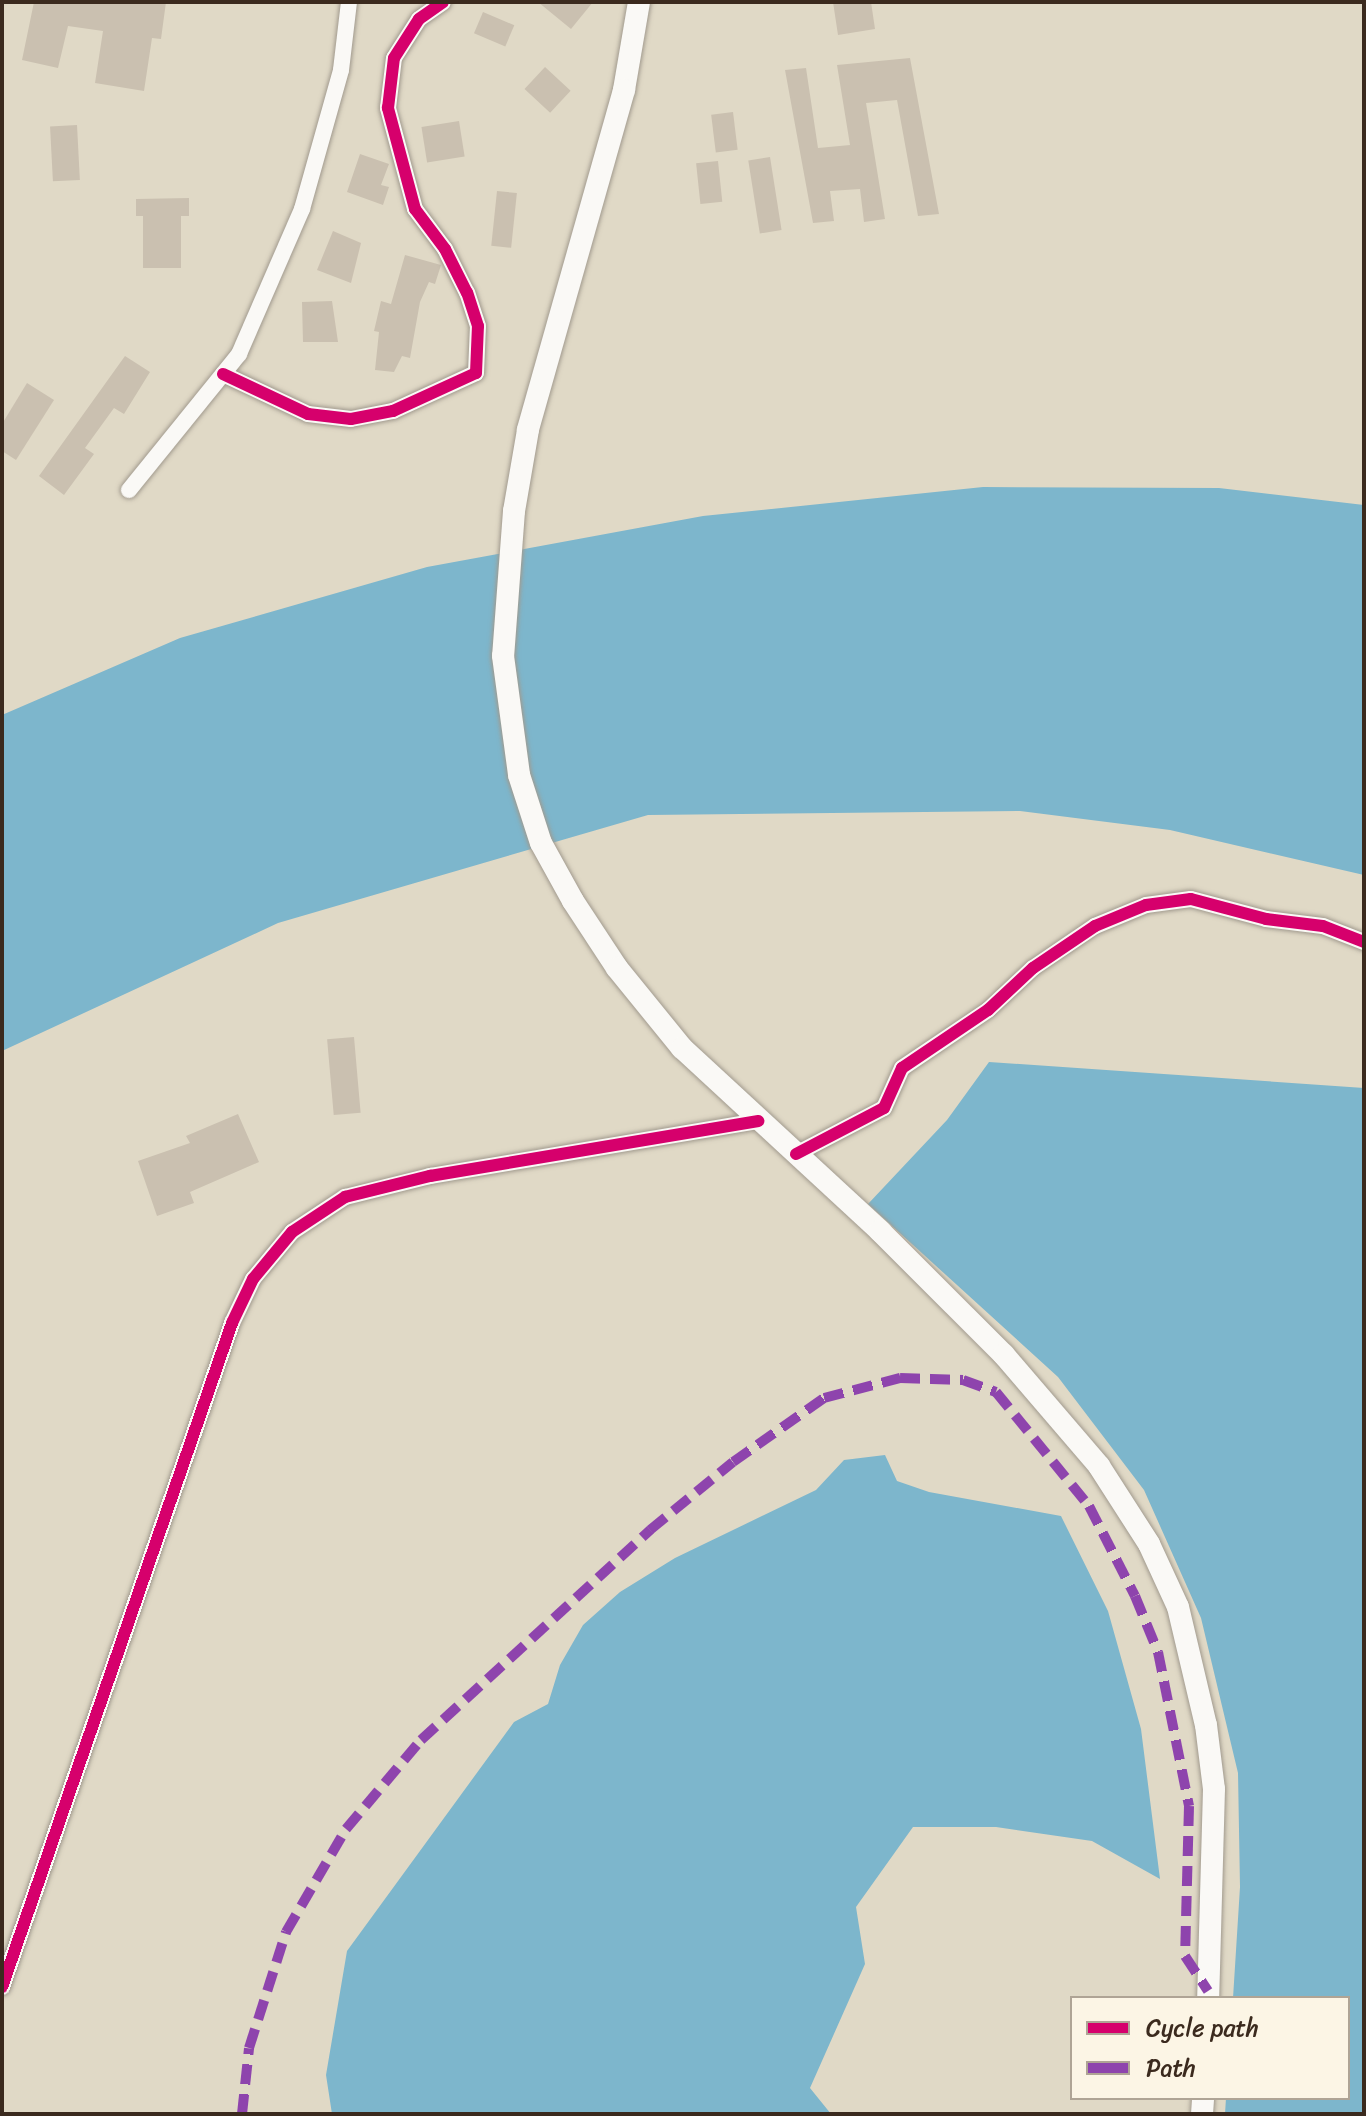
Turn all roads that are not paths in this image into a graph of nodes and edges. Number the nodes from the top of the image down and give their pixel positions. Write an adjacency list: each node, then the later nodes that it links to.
1 (349, 2): 4 (street)
2 (443, 2): 4 (street)
3 (639, 2): 7 (main road)
4 (223, 374): 5 (street)
5 (129, 490)
6 (1364, 942): 8 (street)
7 (758, 1121): 8 (main road); 9 (street)
8 (796, 1154): 10 (main road)
9 (2, 1987)
10 (1208, 1996)

